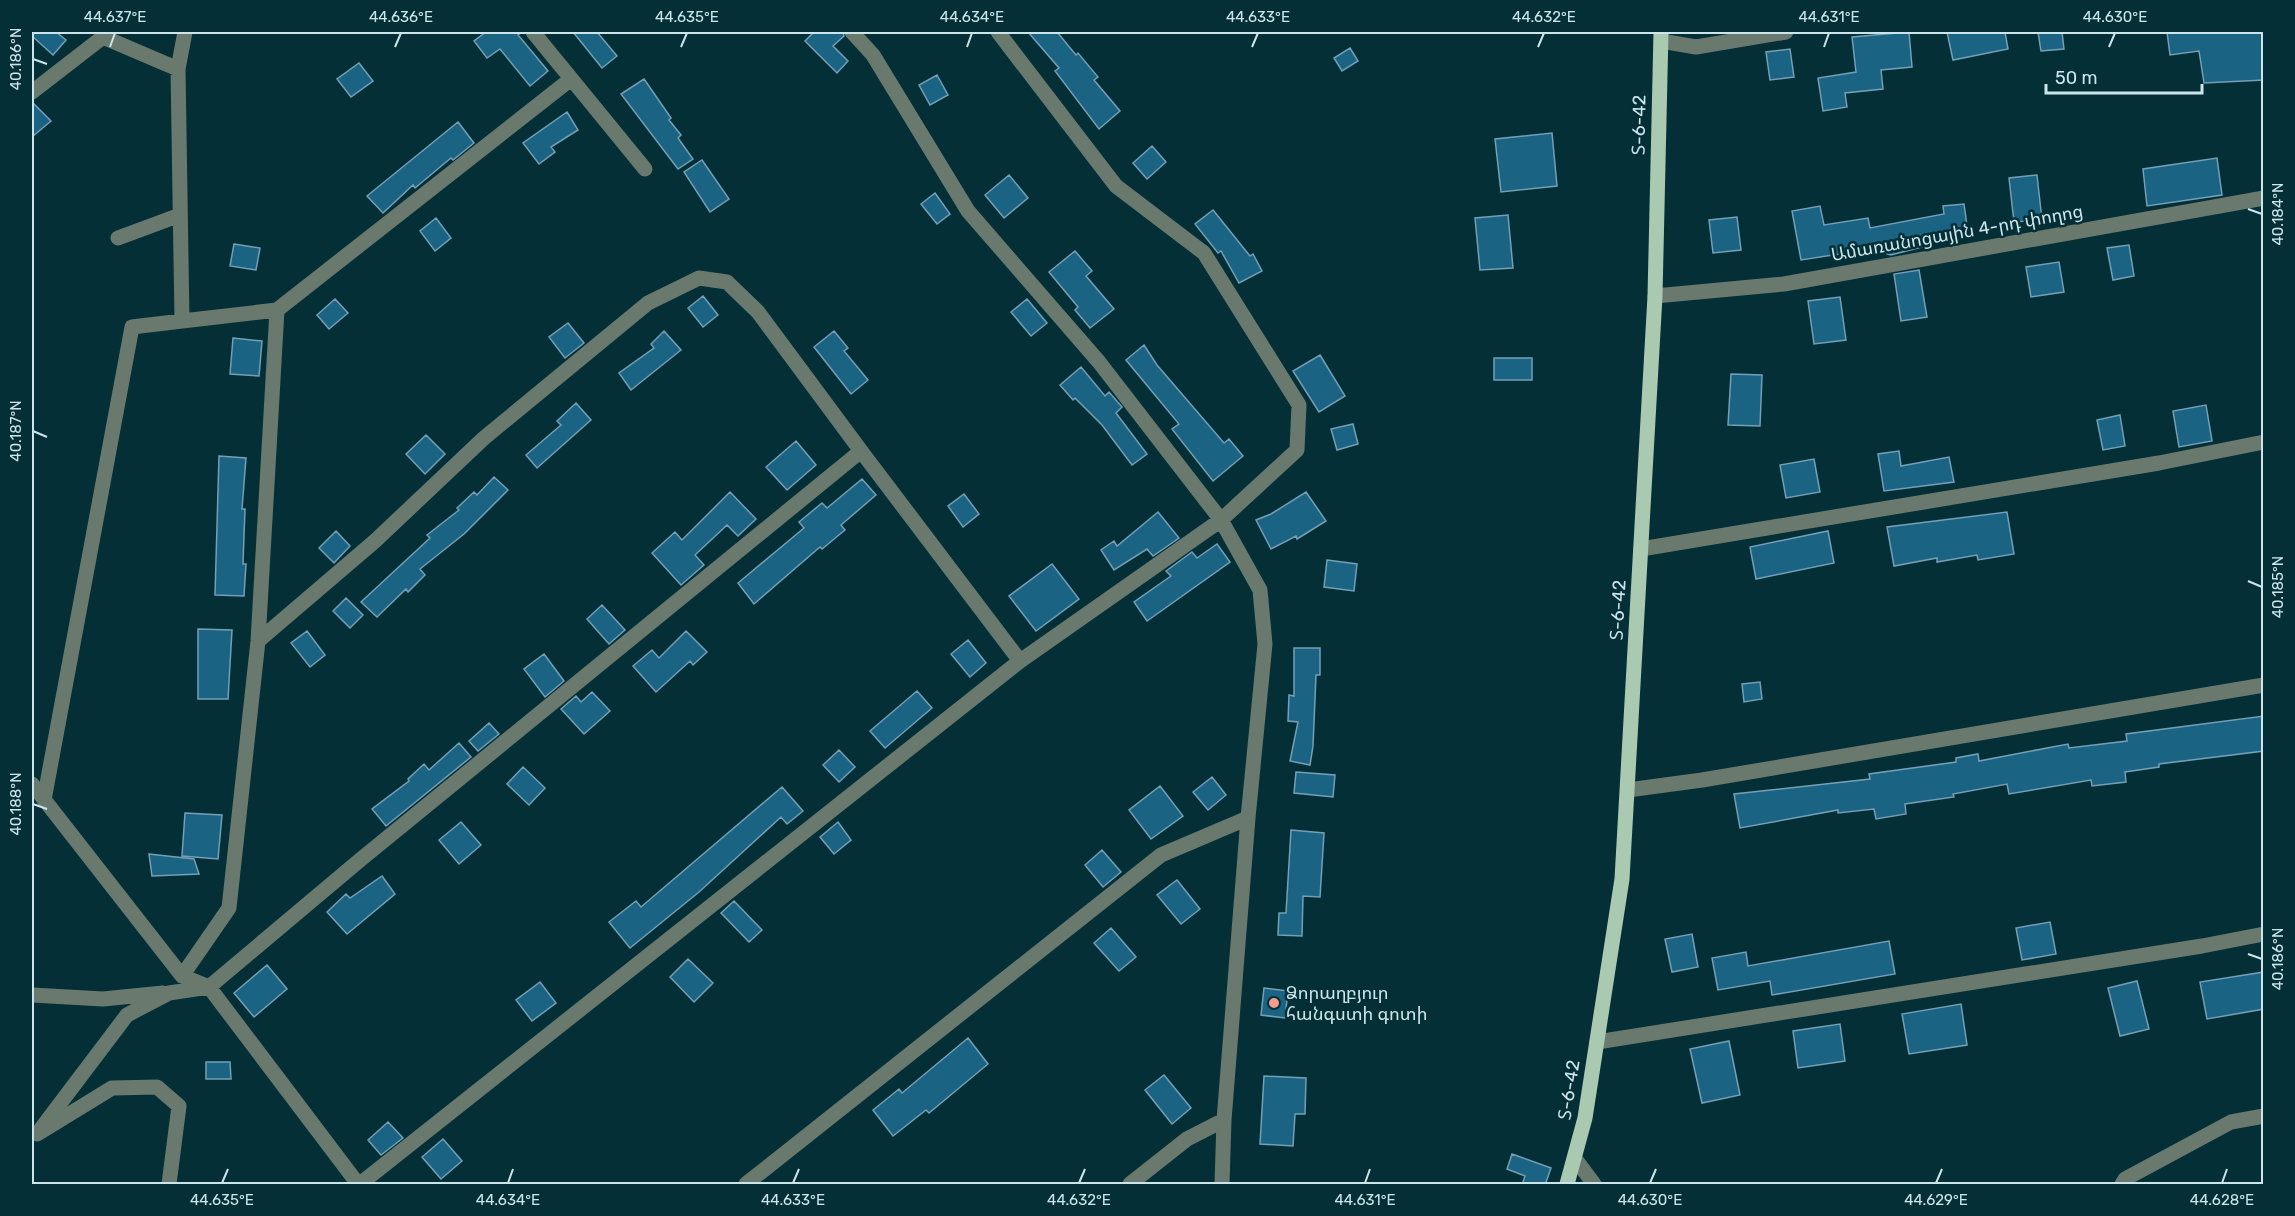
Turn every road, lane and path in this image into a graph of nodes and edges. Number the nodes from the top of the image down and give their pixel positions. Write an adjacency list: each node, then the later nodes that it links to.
1 (184, 32): 7 (street)
2 (533, 32): 8 (street)
3 (852, 32): 19 (street)
4 (998, 32): 19 (street)
5 (1786, 32): 6 (street)
6 (1661, 36): 14 (main road, Տ-6-42 / Տ-6-42)
7 (178, 69): 9 (street); 12 (street)
8 (571, 79): 10 (street); 15 (street)
9 (32, 92)
10 (645, 169)
11 (2264, 198): 14 (street, Ամառանոցային 4-րդ փողոց)
12 (180, 215): 13 (street); 16 (street)
13 (118, 238)
14 (1655, 296): 20 (main road, Տ-6-42 / Տ-6-42)
15 (277, 310): 16 (street); 21 (street)
16 (182, 321): 26 (street)
17 (2264, 442): 20 (street)
18 (861, 451): 21 (street); 22 (street); 30 (street)
19 (1221, 520): 22 (street); 27 (street)
20 (1641, 549): 25 (main road, Տ-6-42 / Տ-6-42)
21 (258, 641): 29 (street)
22 (1020, 661): 39 (street)
23 (2264, 685): 25 (street)
24 (32, 784): 26 (street)
25 (1628, 790): 33 (main road, Տ-6-42 / Տ-6-42)
26 (44, 800): 29 (street)
27 (1248, 818): 35 (street); 40 (street)
28 (2264, 934): 33 (street)
29 (182, 976): 30 (street)
30 (209, 987): 31 (street); 39 (street)
31 (169, 993): 32 (street); 36 (street)
32 (32, 995)
33 (1596, 1042): 37 (main road, Տ-6-42 / Տ-6-42)
34 (2264, 1116): 45 (street)
35 (1224, 1120): 41 (street); 42 (street)
36 (34, 1137): 38 (street)
37 (1576, 1160): 43 (main road, Տ-6-42 / Տ-6-42); 44 (street)
38 (169, 1185)
39 (359, 1185)
40 (746, 1185)
41 (1130, 1185)
42 (1222, 1185)
43 (1567, 1185)
44 (1594, 1185)
45 (2121, 1185)

